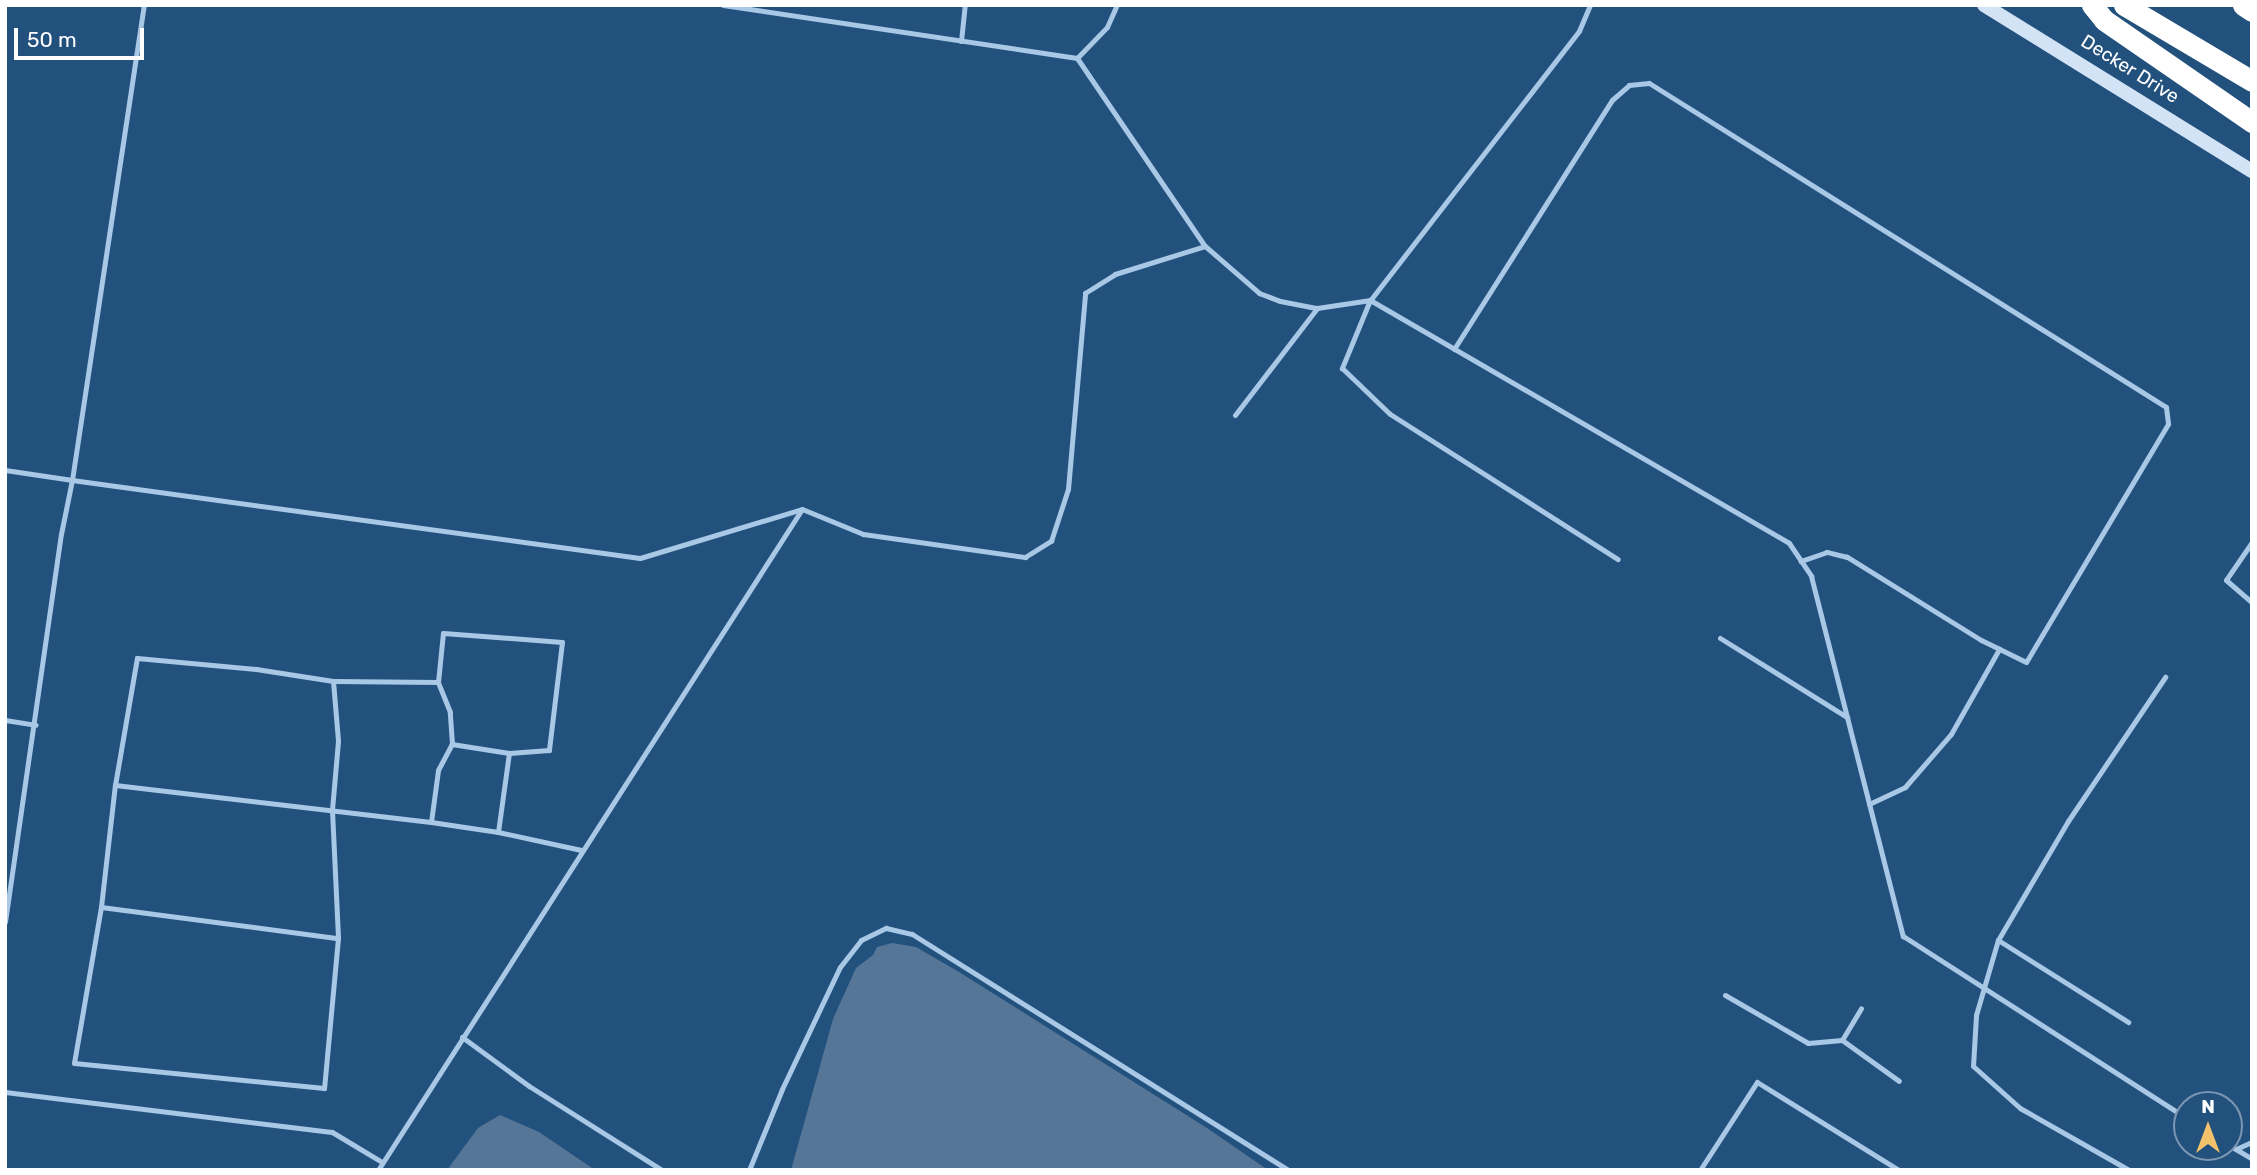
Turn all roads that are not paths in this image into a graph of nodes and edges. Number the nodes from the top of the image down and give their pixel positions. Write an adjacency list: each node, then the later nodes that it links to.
1 (144, 5): 22 (lane)
2 (723, 5): 11 (lane)
3 (965, 5): 11 (lane)
4 (1117, 5): 12 (lane)
5 (1590, 5): 17 (lane)
6 (1984, 5): 15 (main road, Decker Drive)
7 (2092, 5): 14 (highway)
8 (2124, 5): 13 (highway)
9 (2243, 5): 10 (highway)
10 (2252, 11)
11 (961, 41): 12 (lane)
12 (1077, 58): 16 (lane)
13 (2252, 81)
14 (2252, 121)
15 (2252, 171)
16 (1205, 246): 18 (lane); 23 (lane)
17 (1370, 300): 18 (lane); 19 (lane); 25 (lane)
18 (1317, 308): 20 (lane)
19 (1454, 349): 26 (lane); 29 (lane)
20 (1235, 415)
21 (5, 470): 22 (lane)
22 (72, 480): 23 (lane); 35 (lane)
23 (802, 509): 43 (lane)
24 (2252, 542): 27 (lane)
25 (1618, 559)
26 (1801, 561): 29 (lane); 33 (lane)
27 (2252, 603)
28 (1720, 638): 33 (lane)
29 (1999, 649): 39 (lane)
30 (2165, 677): 47 (lane)
31 (333, 681): 32 (lane); 38 (lane); 40 (lane)
32 (438, 682): 36 (lane); 37 (lane)
33 (1847, 718): 39 (lane)
34 (5, 720): 35 (lane)
35 (36, 725): 45 (lane)
36 (452, 744): 37 (lane); 41 (lane)
37 (509, 753): 42 (lane)
38 (115, 785): 40 (lane); 44 (lane)
39 (1869, 804): 48 (lane)
40 (332, 810): 41 (lane); 46 (lane)
41 (431, 822): 42 (lane)
42 (498, 832): 43 (lane)
43 (581, 850): 52 (lane)
44 (101, 907): 46 (lane); 46 (lane)
45 (5, 922)
46 (338, 938)
47 (1998, 940): 48 (lane); 51 (lane)
48 (1984, 988): 56 (lane); 64 (lane)
49 (1725, 995): 53 (lane)
50 (1861, 1009): 53 (lane)
51 (2127, 1022)
52 (462, 1037): 57 (lane); 59 (lane)
53 (1842, 1040): 54 (lane)
54 (1899, 1081)
55 (5, 1092): 57 (lane)
56 (2173, 1109)
57 (382, 1162): 58 (lane)
58 (378, 1170)
59 (662, 1170)
60 (749, 1170): 61 (lane)
61 (1288, 1170)
62 (1700, 1170): 63 (lane)
63 (1899, 1170)
64 (2129, 1170)

